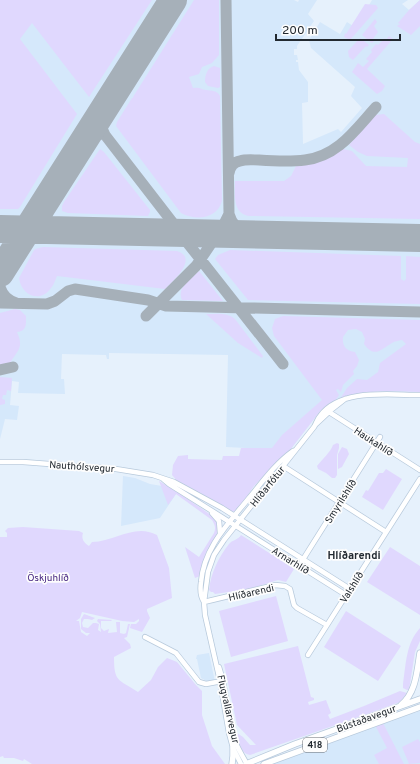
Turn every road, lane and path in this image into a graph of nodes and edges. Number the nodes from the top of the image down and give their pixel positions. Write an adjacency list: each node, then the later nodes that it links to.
1 (420, 395): 2 (street, Hlíðarfótur)
2 (345, 399): 3 (street, Hlíðarfótur); 4 (street, Hlíðarfótur)
3 (329, 412): 4 (street, Hlíðarfótur); 6 (street, Haukahlíð)
4 (315, 425): 7 (street, Hlíðarfótur)
5 (380, 438): 6 (street, Smyrilshlíð)
6 (377, 443): 10 (street, Haukahlíð); 13 (street, Smyrilshlíð)
7 (298, 447): 9 (street, Hlíðarfótur); 15 (street, Hlíðarfótur)
8 (0, 462): 11 (street, Nauthólsvegur)
9 (283, 466): 13 (street); 16 (street, Hlíðarfótur)
10 (420, 470)
11 (163, 479): 14 (street, Nauthólsvegur); 15 (street, Nauthólsvegur)
12 (420, 479): 19 (street, Valshlíð)
13 (338, 503): 19 (street); 21 (street, Smyrilshlíð)
14 (206, 507): 17 (street, Nauthólsvegur); 20 (street)
15 (234, 516): 16 (street, Nauthólsvegur); 17 (street, Flugvallarvegur)
16 (240, 520): 18 (street, Hlíðarfótur); 21 (street, Arnarhlíð)
17 (230, 521): 18 (street, Nauthólsvegur); 20 (street, Flugvallarvegur)
18 (235, 525): 22 (street, Arnarhlíð); 25 (street, Flugvallarvegur)
19 (386, 532): 23 (street, Valshlíð)
20 (220, 534): 25 (street, Flugvallarvegur)
21 (303, 560): 22 (street, Smyrilshlíð); 23 (street, Arnarhlíð)
22 (300, 565): 24 (street, Arnarhlíð)
23 (350, 589): 24 (street, Valshlíð)
24 (346, 595): 26 (street, Valshlíð)
25 (204, 602): 26 (street, Hlíðarendi); 32 (street, Flugvallarvegur)
26 (327, 625): 29 (street, Valshlíð)
27 (145, 638): 32 (street)
28 (420, 654): 30 (main road)
29 (308, 655)
30 (419, 661): 31 (main road); 34 (main road)
31 (420, 677)
32 (221, 681): 36 (street, Flugvallarvegur); 39 (street, Flugvallarvegur)
33 (420, 699): 34 (main road, Bústaðavegur / 418)
34 (399, 706): 39 (main road, Bústaðavegur / 418)
35 (420, 706): 40 (main road, Bústaðavegur / 418)
36 (233, 748): 37 (main road); 38 (street, Flugvallarvegur)
37 (232, 764)
38 (241, 764)
39 (246, 764)
40 (264, 764)

